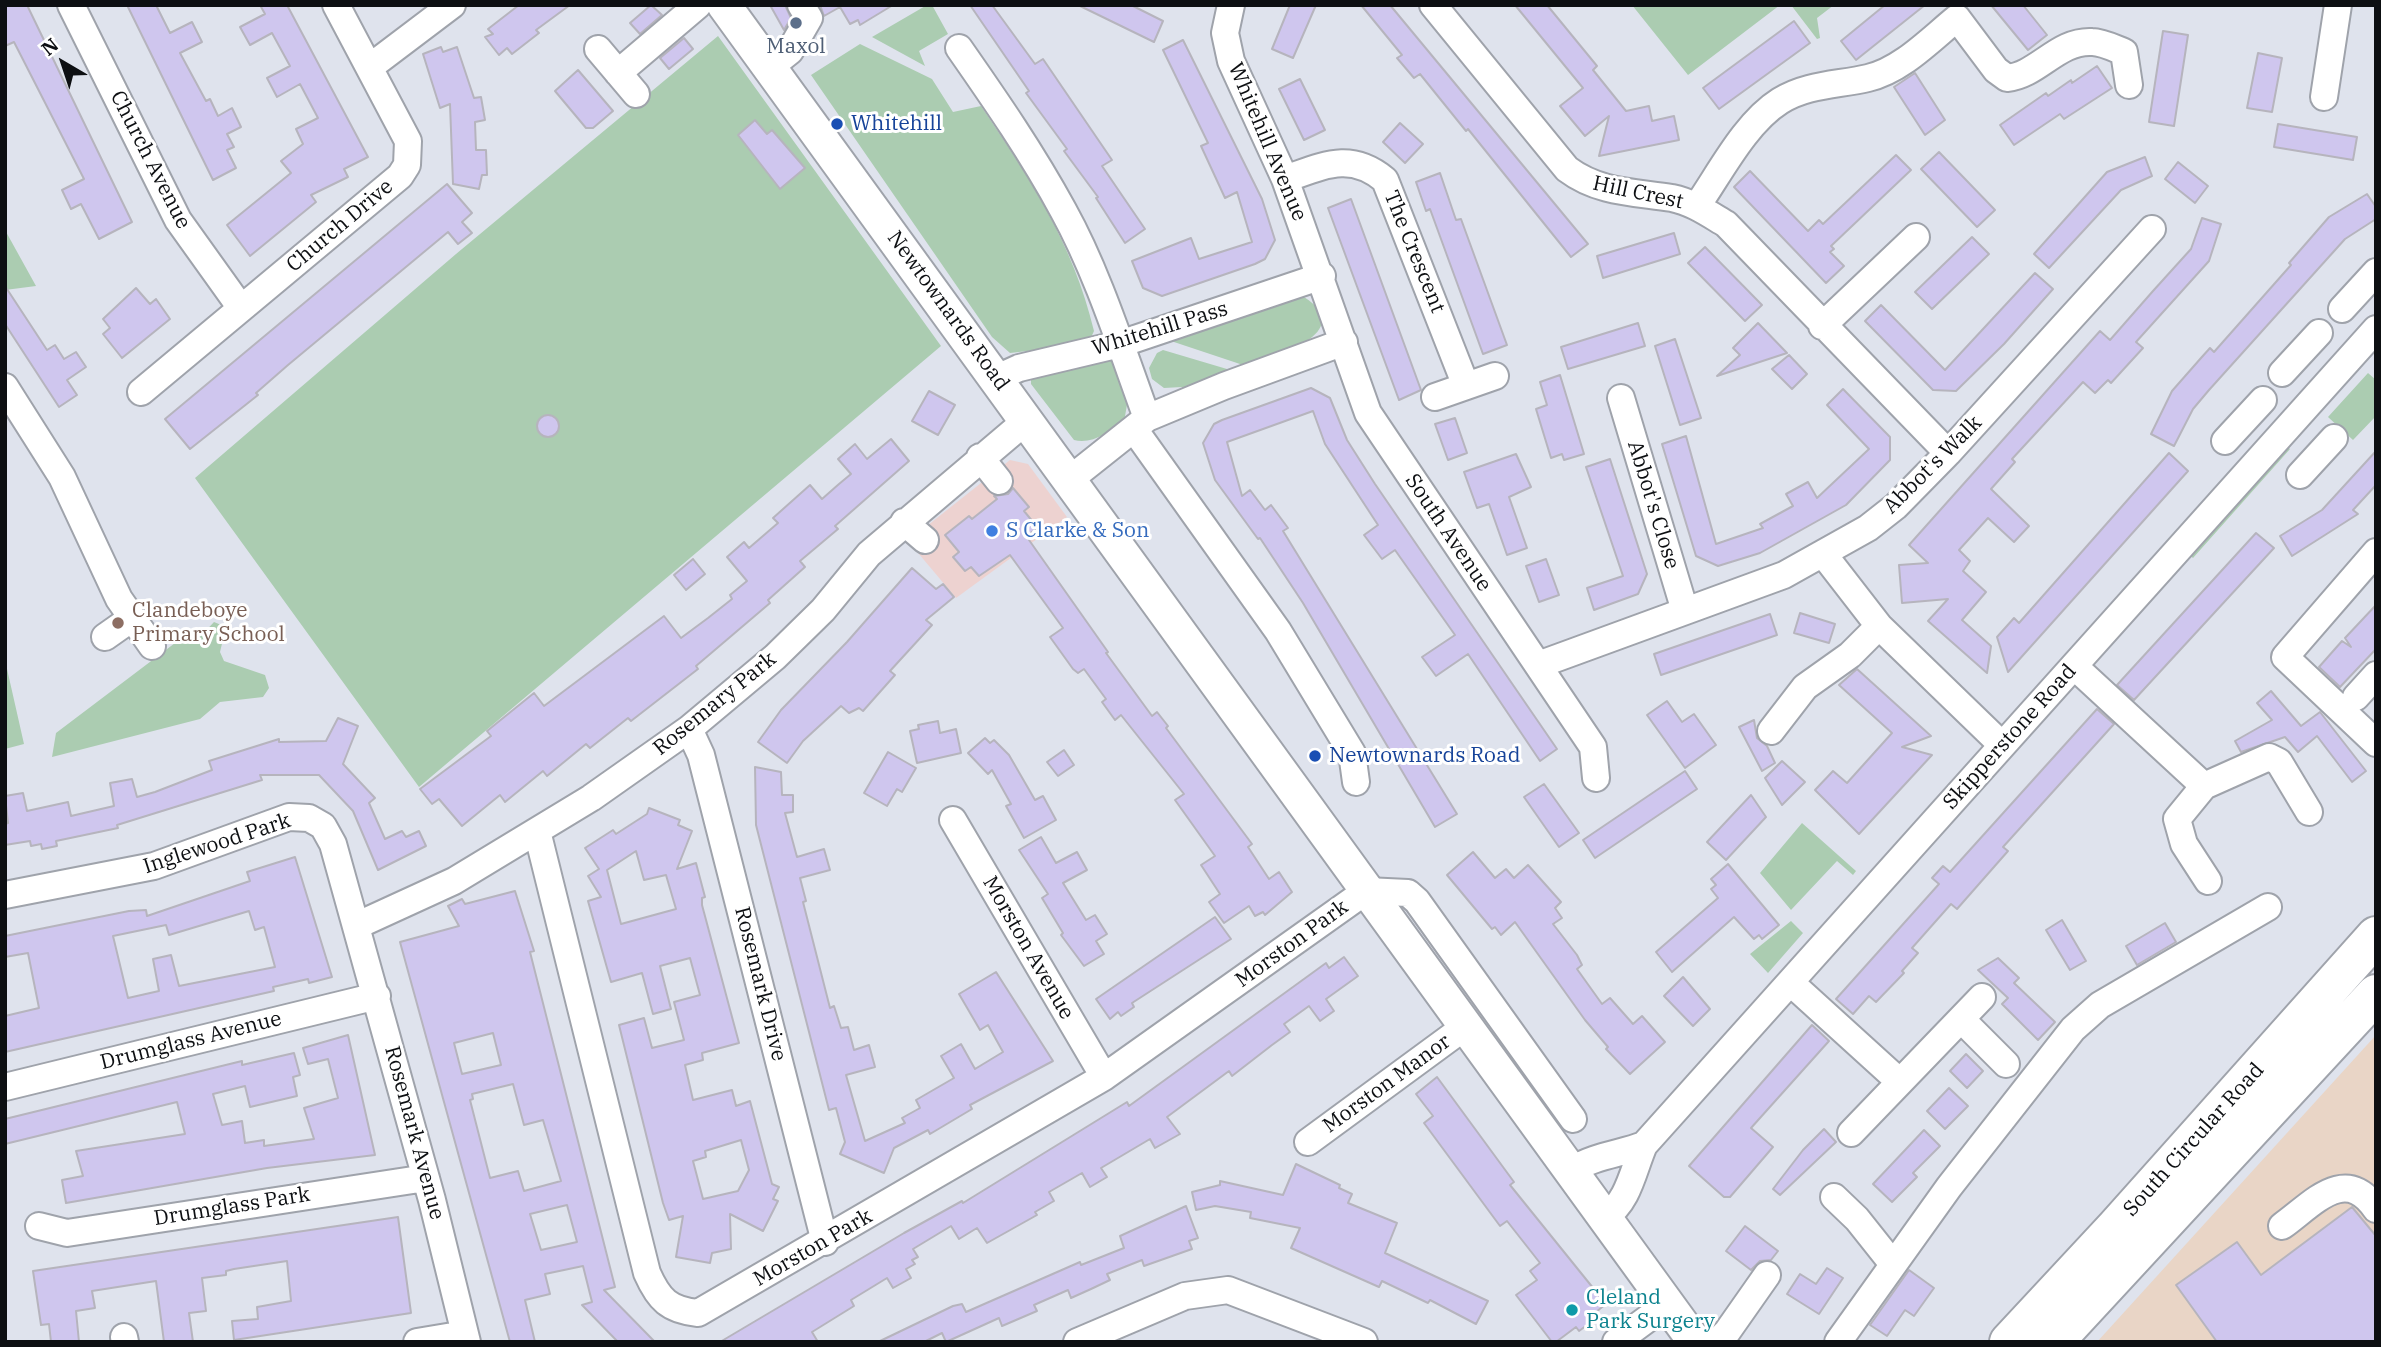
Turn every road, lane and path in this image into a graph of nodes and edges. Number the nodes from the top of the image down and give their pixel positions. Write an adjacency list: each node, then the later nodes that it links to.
1 (71, 5): 23 (street, Church Avenue)
2 (336, 5): 12 (street, Church Drive)
3 (452, 5): 12 (street)
4 (802, 5): 11 (street)
5 (1231, 5): 17 (street, Whitehill Avenue)
6 (1433, 5): 18 (street, Hill Crest)
7 (2338, 5): 16 (street)
8 (718, 6): 11 (main road, Newtownards Road); 13 (street)
9 (959, 48): 29 (street)
10 (598, 49): 13 (street)
11 (780, 59): 33 (main road, Newtownards Road)
12 (370, 67): 23 (street, Church Drive)
13 (618, 73): 15 (street)
14 (2129, 85): 18 (street)
15 (636, 94)
16 (2324, 97)
17 (1285, 179): 21 (street, Whitehill Avenue); 35 (street, The Crescent)
18 (1697, 206): 25 (street, Hill Crest)
19 (2152, 229): 46 (street, Abbot's Walk)
20 (1916, 237): 25 (street)
21 (1322, 276): 28 (street, South Avenue); 29 (street, Whitehill Pass)
22 (2370, 289): 24 (street)
23 (241, 308): 36 (street, Church Drive)
24 (2342, 309)
25 (1822, 326): 46 (street, Hill Crest)
26 (2375, 331): 34 (street, Skipperstone Road)
27 (2319, 333): 30 (street)
28 (1344, 342): 43 (street); 60 (street, South Avenue)
29 (1120, 344): 33 (street, Whitehill Pass); 43 (street)
30 (2300, 353): 31 (street); 34 (street)
31 (2282, 373)
32 (1494, 376): 35 (street)
33 (997, 377): 42 (main road, Newtownards Road)
34 (2330, 380): 44 (street, Skipperstone Road)
35 (1466, 386): 38 (street)
36 (141, 392)
37 (11, 395): 56 (street)
38 (1435, 397)
39 (1620, 398): 55 (street, Abbot's Close)
40 (2263, 400): 41 (street)
41 (2244, 419): 44 (street); 45 (street)
42 (1027, 420): 48 (street, Rosemary Park); 49 (main road, Newtownards Road)
43 (1140, 423): 49 (street); 69 (street)
44 (2279, 437): 47 (street); 61 (street, Skipperstone Road)
45 (2225, 441)
46 (1948, 453): 54 (street, Abbot's Walk)
47 (2317, 456)
48 (980, 457): 50 (street); 51 (street, Rosemary Park)
49 (1069, 480): 75 (main road, Newtownards Road)
50 (999, 481)
51 (904, 522): 52 (street); 64 (street, Rosemary Park)
52 (925, 540)
53 (2376, 552): 66 (street)
54 (1824, 555): 55 (street, Abbot's Walk); 57 (street)
55 (1685, 611): 60 (street, Abbot's Walk)
56 (132, 618): 58 (street); 59 (street)
57 (1879, 626): 65 (street); 67 (street)
58 (105, 637)
59 (152, 646)
60 (1538, 665): 68 (street, South Avenue)
61 (2074, 666): 67 (street, Skipperstone Road); 70 (street)
62 (2376, 675): 63 (street)
63 (2356, 697)
64 (689, 729): 73 (street, Rosemary Park); 101 (street, Rosemark Drive)
65 (1771, 731)
66 (2376, 743)
67 (2002, 745): 80 (street, Skipperstone Road)
68 (1596, 778)
69 (1356, 782)
70 (2204, 786): 71 (street); 74 (street)
71 (2309, 812)
72 (953, 820): 87 (street, Morston Avenue)
73 (537, 831): 78 (street, Rosemary Park); 101 (street, Morston Park)
74 (2208, 881)
75 (1366, 891): 85 (main road, Newtownards Road); 87 (street, Morston Park); 90 (street)
76 (5, 895): 78 (street, Inglewood Park)
77 (2268, 907): 102 (street)
78 (358, 925): 82 (street, Rosemark Avenue)
79 (2376, 936): 113 (highway, South Circular Road)
80 (1791, 983): 88 (street); 93 (street, Skipperstone Road)
81 (2376, 994): 114 (highway, South Circular Road)
82 (377, 996): 89 (street, Drumglass Avenue); 95 (street, Rosemark Avenue)
83 (1982, 997): 84 (street)
84 (1961, 1019): 86 (street); 88 (street)
85 (1466, 1026): 92 (street, Morston Manor); 94 (main road, Newtownards Road)
86 (2006, 1064)
87 (1104, 1077): 101 (street, Morston Park)
88 (1900, 1082): 91 (street)
89 (5, 1087)
90 (1573, 1119)
91 (1851, 1133)
92 (1308, 1142)
93 (1644, 1145): 94 (street, Skipperstone Road); 98 (street, Skipperstone Road)
94 (1572, 1170): 98 (main road, Newtownards Road)
95 (426, 1178): 99 (street, Drumglass Park); 105 (street, Rosemark Avenue)
96 (1834, 1197): 102 (street)
97 (2376, 1209): 100 (street)
98 (1605, 1217): 104 (main road, Newtownards Road)
99 (39, 1226)
100 (2282, 1226)
101 (825, 1241)
102 (1892, 1263): 112 (street)
103 (1767, 1275): 111 (street)
104 (1669, 1303): 109 (street); 110 (main road, Newtownards Road)
105 (466, 1338): 106 (street)
106 (417, 1342)
107 (1077, 1342): 108 (street)
108 (1364, 1342)
109 (1616, 1342)
110 (1695, 1342)
111 (1717, 1342)
112 (1838, 1342)
113 (2008, 1342)
114 (2054, 1342)

